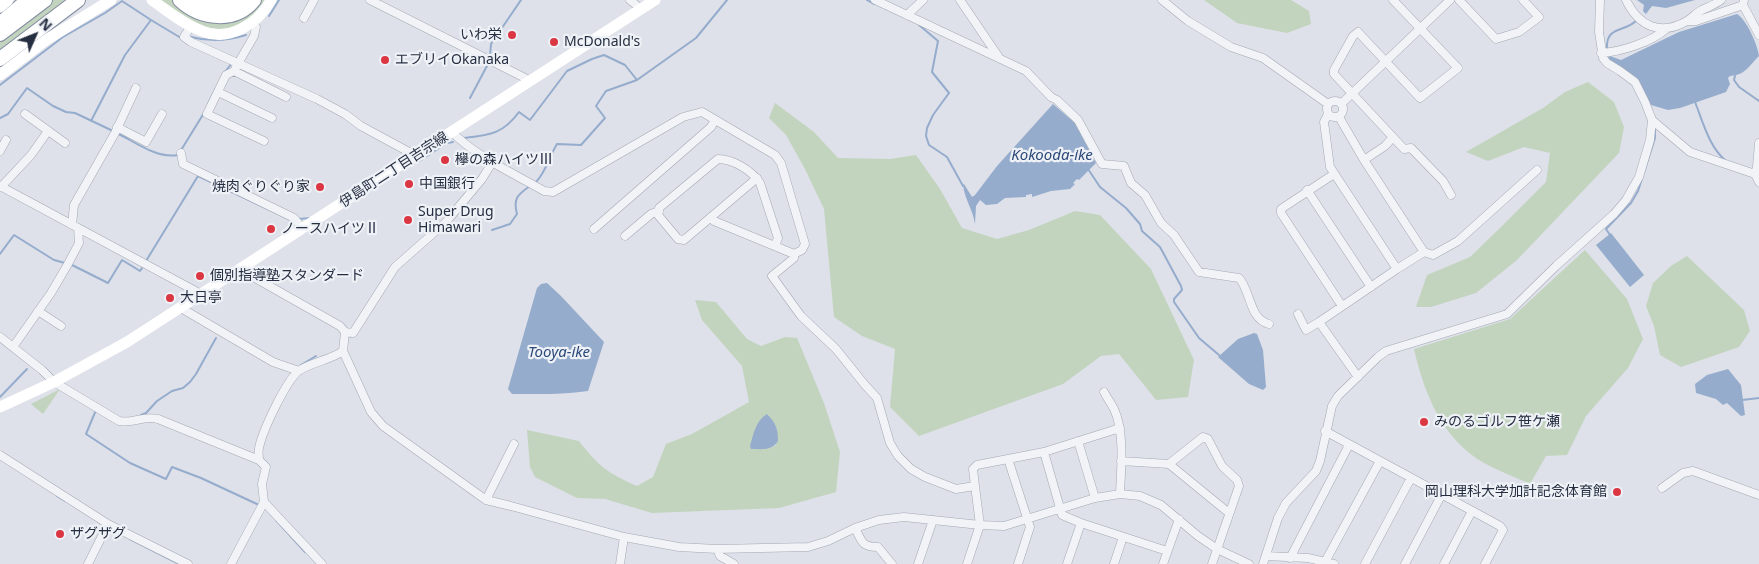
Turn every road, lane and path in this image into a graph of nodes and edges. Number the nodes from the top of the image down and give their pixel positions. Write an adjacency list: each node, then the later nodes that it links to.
1 (8, 0): 28 (street)
2 (28, 0): 34 (highway)
3 (45, 0): 38 (highway)
4 (78, 0): 43 (highway)
5 (111, 0): 46 (street)
6 (152, 0): 35 (street)
7 (180, 0): 10 (highway)
8 (195, 0): 9 (highway)
9 (239, 0)
10 (254, 0)
11 (271, 0): 33 (street)
12 (314, 0): 31 (street)
13 (370, 0): 47 (street)
14 (630, 0): 29 (street)
15 (655, 0): 29 (street, 伊島町二丁目吉宗線)
16 (875, 0): 30 (street)
17 (923, 0): 30 (street)
18 (960, 0): 42 (street)
19 (1162, 0): 52 (street)
20 (1393, 0): 36 (street)
21 (1450, 0): 36 (street)
22 (1459, 0): 23 (street)
23 (1523, 0)
24 (1600, 0): 41 (street)
25 (1626, 0): 37 (street)
26 (1721, 0): 32 (street)
27 (1743, 3): 32 (street); 39 (street)
28 (0, 7)
29 (641, 9): 47 (street, 伊島町二丁目吉宗線)
30 (907, 15): 42 (street)
31 (304, 18)
32 (1686, 21): 37 (street)
33 (252, 22): 40 (street); 45 (street)
34 (0, 23)
35 (190, 26): 40 (street); 40 (street)
36 (1420, 28): 44 (street); 44 (street)
37 (1666, 29): 41 (street)
38 (0, 34)
39 (1759, 35)
40 (212, 41): 45 (street)
41 (1605, 53): 60 (street)
42 (998, 57): 100 (street)
43 (0, 59)
44 (1386, 61): 50 (street); 50 (street)
45 (237, 66): 49 (street); 51 (street); 71 (street)
46 (0, 75)
47 (531, 81): 63 (street, 伊島町二丁目吉宗線)
48 (136, 88): 61 (street)
49 (218, 92): 58 (street); 66 (street)
50 (1352, 93): 53 (street); 64 (street)
51 (286, 97)
52 (1328, 104): 53 (street); 56 (street)
53 (1341, 104): 57 (street)
54 (24, 114): 62 (street)
55 (162, 114): 61 (street)
56 (1328, 114): 57 (street); 75 (street)
57 (1339, 117): 72 (street)
58 (272, 118)
59 (714, 120): 73 (street); 86 (street); 90 (street)
60 (1652, 120): 76 (street); 107 (street)
61 (116, 130): 85 (street)
62 (48, 131): 67 (street); 79 (street)
63 (452, 132): 71 (street, 伊島町二丁目吉宗線); 73 (street)
64 (1393, 137): 72 (street); 81 (street)
65 (6, 140): 69 (street)
66 (264, 141)
67 (65, 143)
68 (1759, 143): 76 (street)
69 (0, 150)
70 (181, 153): 84 (street)
71 (413, 158): 84 (street, 伊島町二丁目吉宗線)
72 (1364, 160): 89 (street)
73 (494, 161): 102 (street)
74 (1537, 170): 89 (street)
75 (1334, 174): 80 (street); 91 (street)
76 (1754, 174): 78 (street)
77 (757, 178): 82 (street); 83 (street); 88 (street)
78 (1759, 182)
79 (1, 186): 85 (street)
80 (1308, 190): 93 (street); 95 (street)
81 (1451, 194)
82 (659, 211): 83 (street); 87 (street)
83 (711, 218): 88 (street)
84 (298, 223): 92 (street, 伊島町二丁目吉宗線)
85 (75, 226): 94 (street); 97 (street)
86 (594, 229)
87 (625, 236)
88 (775, 246): 90 (street)
89 (1424, 252): 91 (street)
90 (794, 254): 124 (street)
91 (1397, 269): 93 (street)
92 (240, 270): 94 (street, 伊島町二丁目吉宗線); 102 (street)
93 (1371, 287): 95 (street)
94 (201, 294): 96 (street, 伊島町二丁目吉宗線)
95 (1342, 306): 99 (street)
96 (181, 308): 106 (street); 108 (street, 伊島町二丁目吉宗線)
97 (38, 311): 101 (street); 104 (street)
98 (1298, 314): 99 (street)
99 (1319, 322): 107 (street)
100 (1269, 324)
101 (61, 326)
102 (344, 332): 105 (street)
103 (0, 337): 104 (street)
104 (13, 347): 108 (street)
105 (343, 351): 106 (street); 130 (street)
106 (299, 371): 119 (street)
107 (1358, 377): 112 (street)
108 (54, 382): 110 (street, 伊島町二丁目吉宗線); 119 (street)
109 (1104, 392): 111 (street)
110 (0, 407)
111 (1120, 428): 113 (street); 120 (street)
112 (1325, 431): 115 (street); 148 (street)
113 (1078, 441): 116 (street); 129 (street)
114 (514, 444): 130 (street)
115 (1349, 445): 121 (street); 147 (street)
116 (1044, 452): 118 (street); 132 (street)
117 (0, 455): 140 (street)
118 (1008, 459): 124 (street); 135 (street)
119 (259, 460): 131 (street)
120 (1121, 461): 122 (street); 126 (street)
121 (1380, 461): 123 (street); 149 (street)
122 (1169, 464): 134 (street); 134 (street)
123 (1410, 478): 127 (street); 166 (street)
124 (975, 486): 139 (street)
125 (1662, 488): 128 (street)
126 (1120, 494): 129 (street); 136 (street)
127 (1442, 494): 133 (street); 167 (street)
128 (1759, 495)
129 (1095, 498): 132 (street)
130 (486, 500): 142 (street)
131 (264, 502): 152 (street); 153 (street)
132 (1061, 509): 135 (street); 138 (street)
133 (1472, 511): 168 (street); 169 (street)
134 (1229, 513): 145 (street)
135 (1027, 519): 139 (street); 159 (street)
136 (1179, 519): 145 (street); 146 (street)
137 (933, 520): 139 (street); 141 (street); 157 (street)
138 (1081, 523): 143 (street); 160 (street)
139 (980, 525): 158 (street)
140 (107, 526): 150 (street); 151 (street)
141 (855, 528): 144 (street); 156 (street)
142 (624, 537): 144 (street); 154 (street)
143 (1123, 537): 146 (street); 161 (street)
144 (717, 548): 155 (street)
145 (1217, 548): 163 (street); 164 (street)
146 (1167, 551): 162 (street)
147 (1290, 558): 148 (street); 149 (street)
148 (1264, 560)
149 (1325, 562): 165 (street)
150 (88, 564)
151 (188, 564)
152 (231, 564)
153 (322, 564)
154 (620, 564)
155 (734, 564)
156 (892, 564)
157 (918, 564)
158 (967, 564)
159 (1018, 564)
160 (1067, 564)
161 (1114, 564)
162 (1163, 564)
163 (1212, 564)
164 (1249, 564)
165 (1334, 564)
166 (1365, 564)
167 (1405, 564)
168 (1444, 564)
169 (1485, 564)

